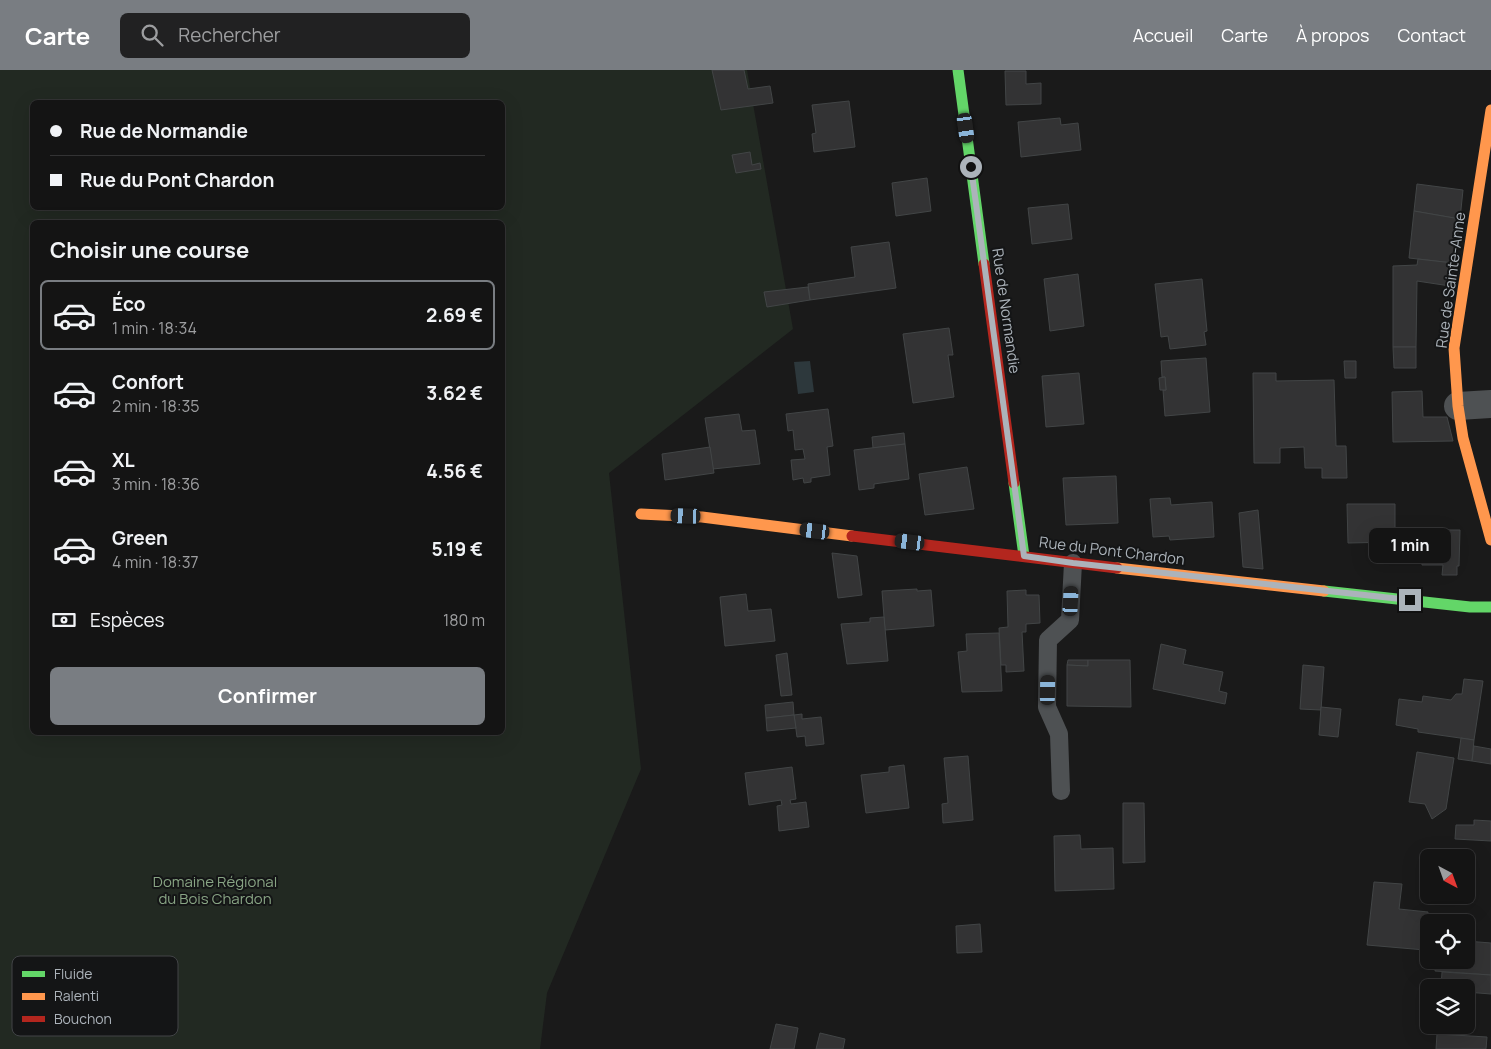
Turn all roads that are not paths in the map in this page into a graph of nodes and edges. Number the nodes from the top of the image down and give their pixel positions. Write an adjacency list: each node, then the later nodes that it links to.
1 (958, 70): 7 (street, Rue de Normandie)
2 (1491, 110): 4 (street, Rue de Sainte-Anne)
3 (1491, 404): 4 (street)
4 (1458, 406): 6 (street, Rue de Sainte-Anne)
5 (641, 514): 7 (street, Rue du Pont Chardon)
6 (1491, 540)
7 (1024, 556): 8 (street, Rue du Pont Chardon)
8 (1073, 563): 9 (street, Rue du Pont Chardon); 10 (lane)
9 (1491, 607)
10 (1061, 791)

